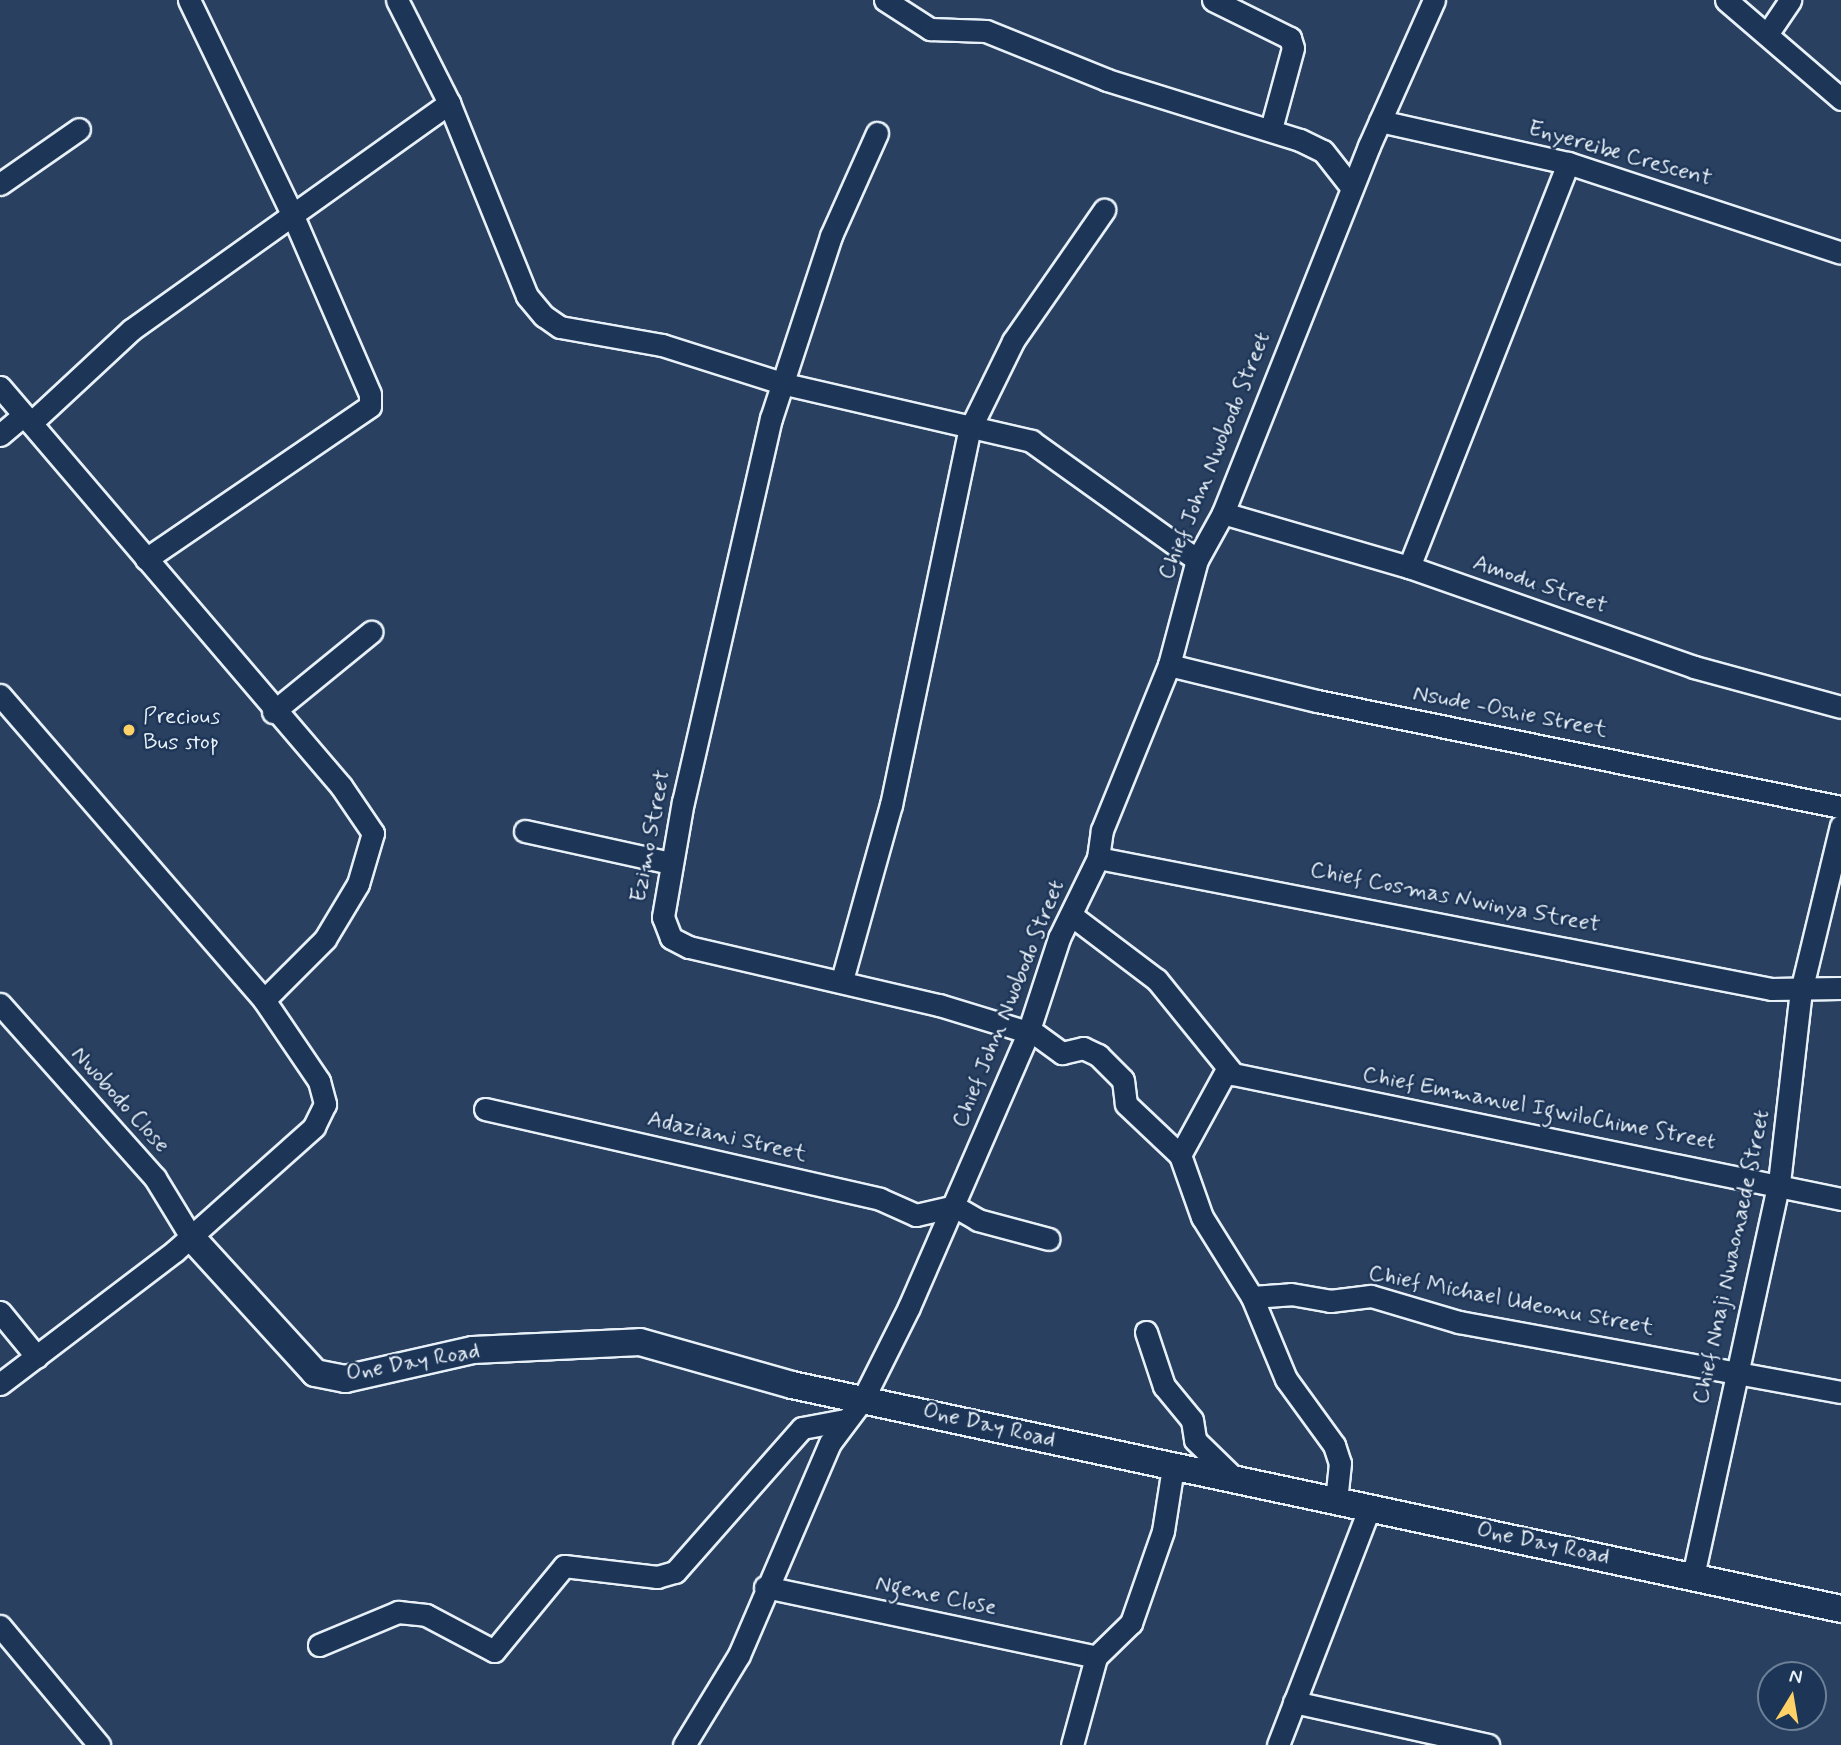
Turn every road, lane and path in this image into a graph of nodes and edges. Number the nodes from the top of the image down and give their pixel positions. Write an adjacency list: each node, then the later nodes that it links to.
1 (189, 0): 19 (street)
2 (397, 0): 10 (street)
3 (885, 0): 13 (street)
4 (1213, 0): 13 (street)
5 (1434, 0): 11 (street, Chief John Nwobodo Street)
6 (1726, 0): 8 (street)
7 (1790, 0): 8 (street)
8 (1768, 33): 9 (street)
9 (1841, 99)
10 (449, 103): 19 (street); 21 (street)
11 (1380, 121): 15 (street, Enyereibe Crescent); 17 (street, Chief John Nwobodo Street)
12 (79, 129): 16 (street)
13 (1271, 129): 17 (street)
14 (877, 133): 21 (street, Ezimo Street)
15 (1568, 163): 20 (street, Enyereibe Crescent); 29 (street)
16 (0, 184)
17 (1352, 188): 26 (street, Chief John Nwobodo Street)
18 (1104, 210): 24 (street)
19 (293, 216): 23 (street); 27 (street)
20 (1841, 253)
21 (785, 384): 24 (street); 39 (street, Ezimo Street)
22 (0, 387): 23 (street)
23 (27, 419): 25 (street); 27 (street)
24 (970, 431): 28 (street); 41 (street)
25 (0, 435)
26 (1223, 513): 28 (street, Chief John Nwobodo Street); 29 (street, Amodu Street)
27 (146, 559): 34 (street)
28 (1197, 560): 31 (street, Chief John Nwobodo Street)
29 (1409, 566): 33 (street, Amodu Street)
30 (371, 632): 34 (street)
31 (1169, 665): 35 (street, Nsude -Oshie Street); 38 (street, Chief John Nwobodo Street)
32 (0, 695): 44 (street)
33 (1841, 707)
34 (273, 712): 44 (street)
35 (1841, 807)
36 (1841, 826): 43 (street, Chief Nnaji Nwaonaede Street)
37 (525, 831): 39 (street)
38 (1098, 858): 40 (street, Chief John Nwobodo Street); 43 (street, Chief Cosmas Nwinya Street)
39 (671, 863): 41 (street, Ezimo Street)
40 (1071, 915): 46 (street, Chief John Nwobodo Street); 47 (street)
41 (842, 980): 46 (street, Ezimo Street)
42 (1841, 988): 43 (street, Chief Cosmas Nwinya Street)
43 (1801, 991): 50 (street, Chief Nnaji Nwaonaede Street)
44 (264, 1000): 53 (street)
45 (0, 1004): 53 (street, Nwobodo Close)
46 (1028, 1033): 49 (street, Ezimo Street); 52 (street, Chief John Nwobodo Street)
47 (1226, 1071): 49 (street); 50 (street, Chief Emmanuel IgwiloChime Street)
48 (485, 1109): 52 (street, Adaziani Street)
49 (1180, 1155): 55 (street)
50 (1779, 1184): 51 (street, Chief Emmanuel IgwiloChime Street); 59 (street, Chief Nnaji Nwaonaede Street)
51 (1841, 1199)
52 (954, 1206): 54 (street); 62 (street, Chief John Nwobodo Street)
53 (191, 1237): 58 (street); 62 (main road, One Day Road)
54 (1049, 1239)
55 (1252, 1297): 59 (street, Chief Michael Udeonu Street); 66 (street)
56 (0, 1312): 58 (street)
57 (1146, 1332): 65 (street)
58 (37, 1357): 60 (street)
59 (1737, 1370): 61 (street, Chief Michael Udeonu Street); 68 (street, Chief Nnaji Nwaonaede Street)
60 (0, 1384)
61 (1841, 1392)
62 (863, 1399): 63 (street, Chief John Nwobodo Street); 64 (main road, One Day Road)
63 (846, 1420): 69 (street, Chief John Nwobodo Street); 72 (street)
64 (1173, 1466): 65 (main road, One Day Road); 73 (street)
65 (1236, 1480): 66 (main road, One Day Road)
66 (1336, 1499): 67 (main road, One Day Road)
67 (1370, 1507): 68 (main road, One Day Road); 74 (street)
68 (1693, 1576): 70 (main road, One Day Road)
69 (765, 1587): 73 (street, Ngene Close); 76 (street, Chief John Nwobodo Street)
70 (1841, 1609)
71 (0, 1626): 75 (street)
72 (319, 1645)
73 (1096, 1657): 77 (street)
74 (1294, 1702): 78 (street); 79 (street)
75 (99, 1745)
76 (684, 1745)
77 (1072, 1745)
78 (1278, 1745)
79 (1488, 1745)

